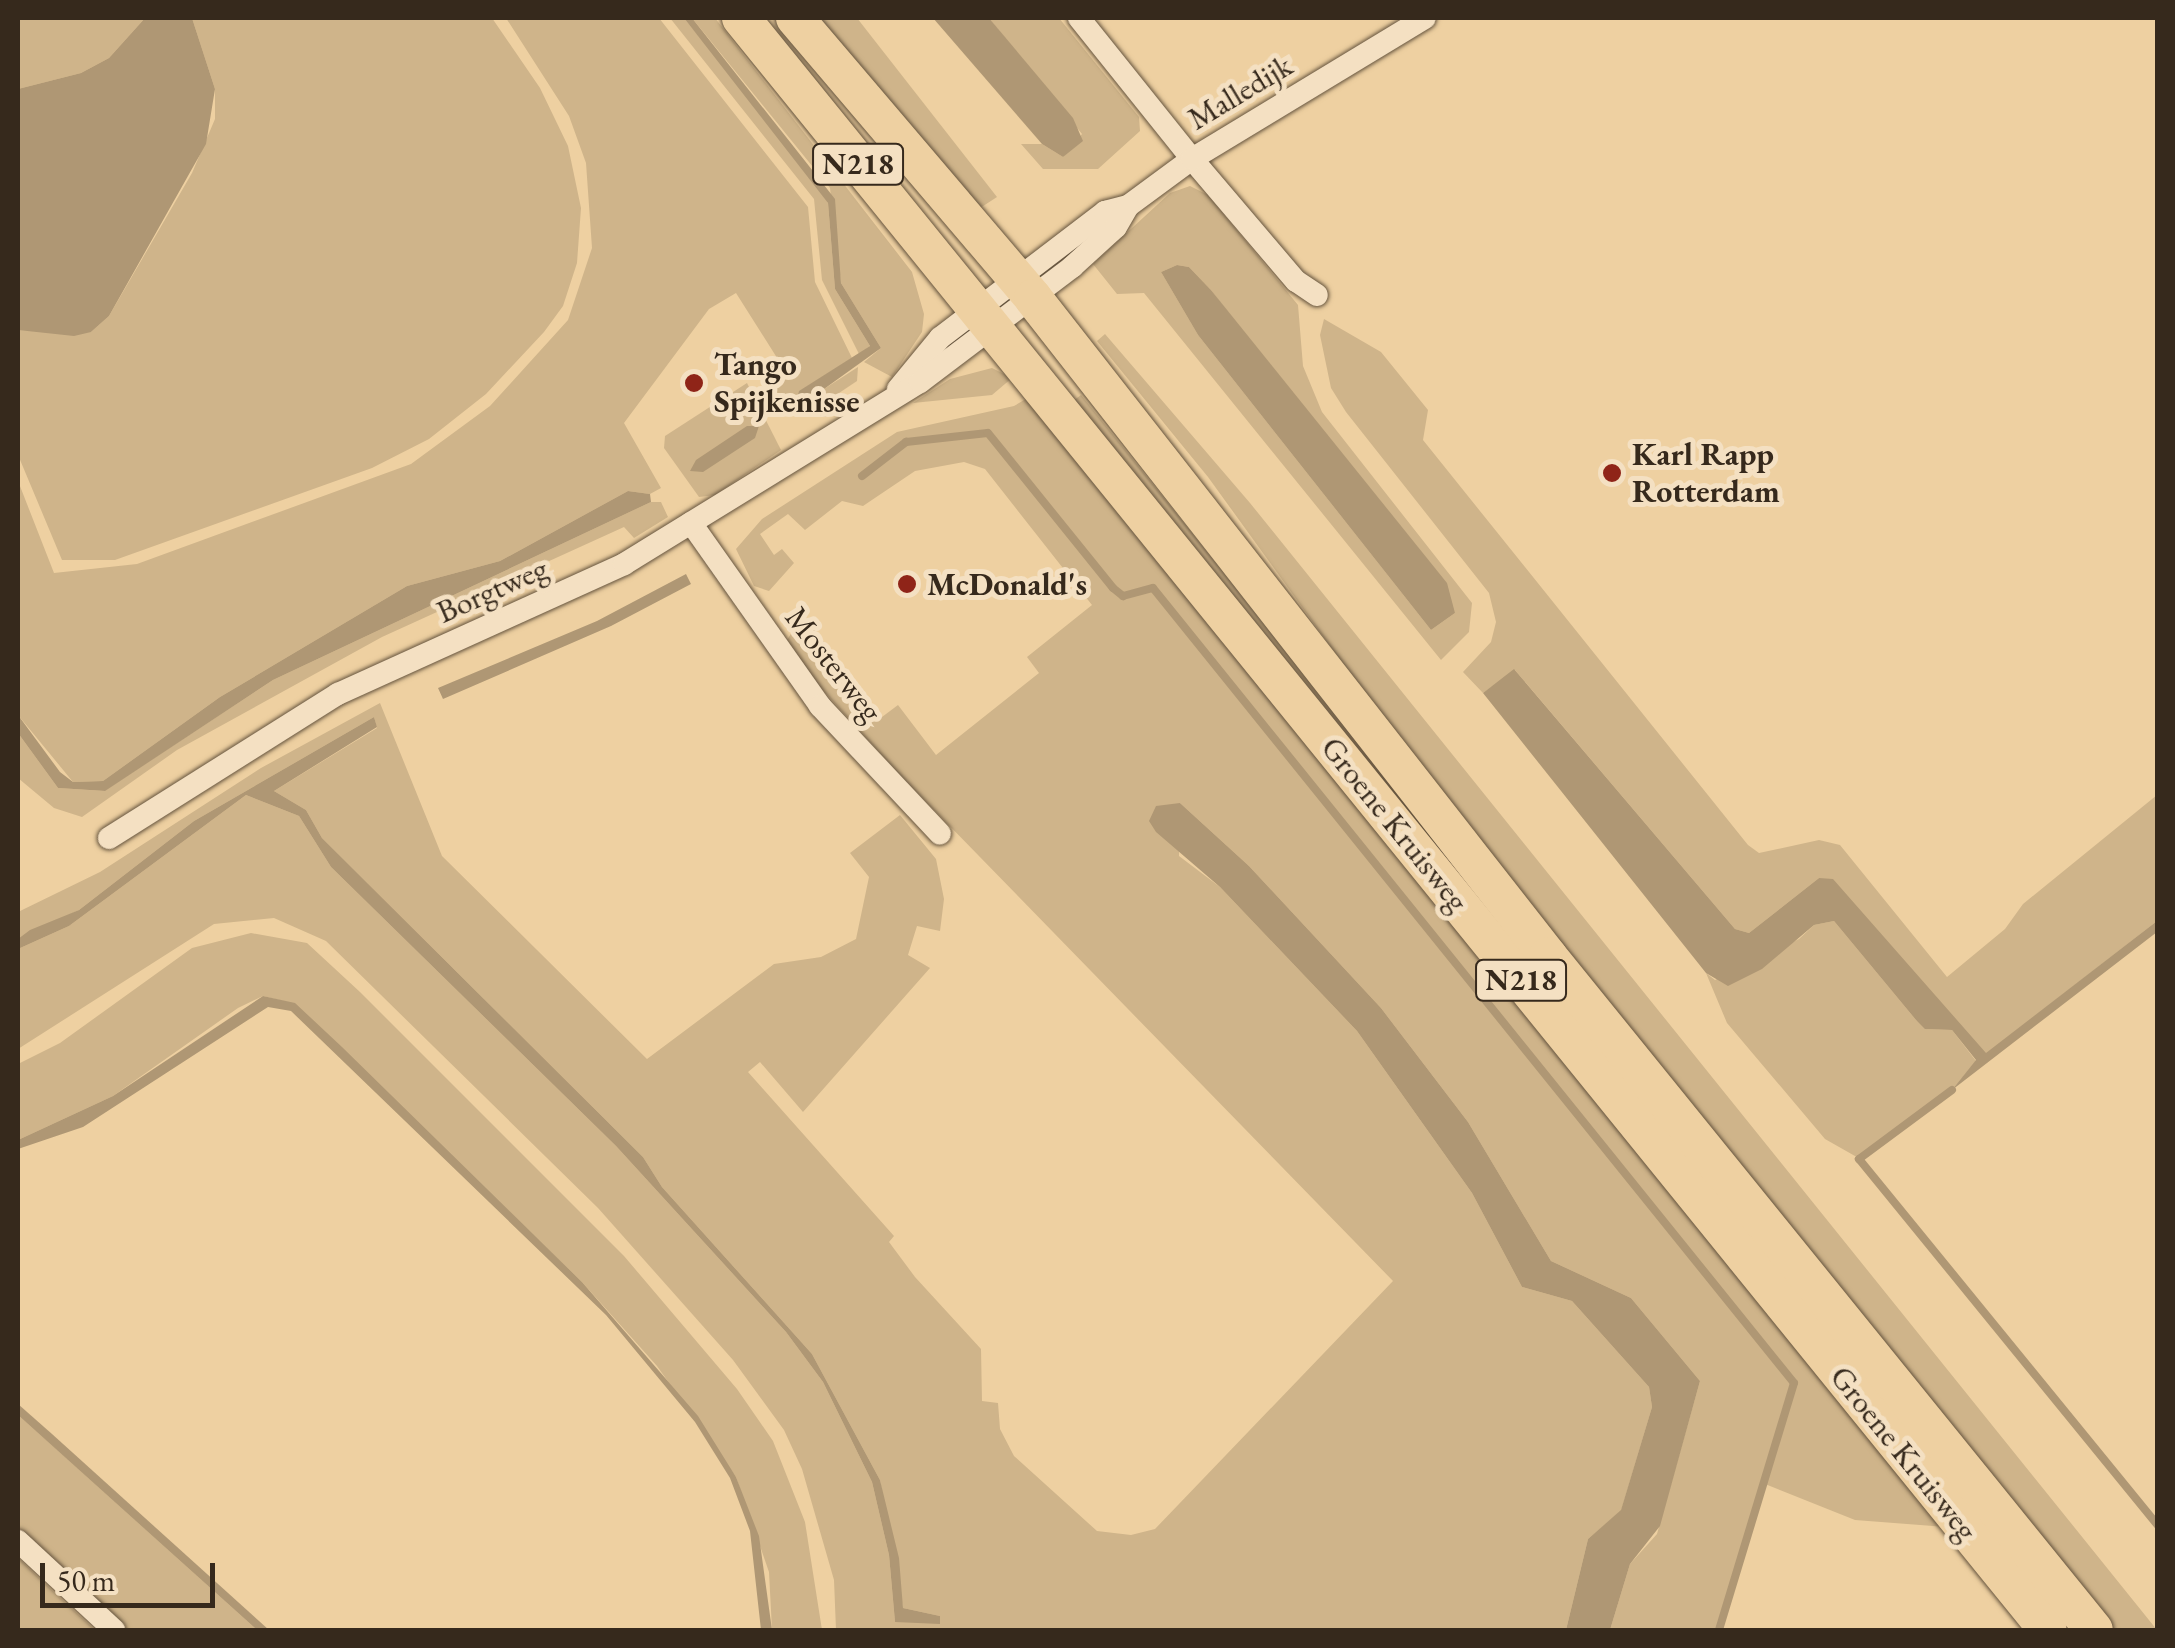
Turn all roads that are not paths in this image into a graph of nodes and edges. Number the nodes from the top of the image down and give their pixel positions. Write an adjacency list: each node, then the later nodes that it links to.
1 (741, 18): 8 (main road, Groene Kruisweg / N218)
2 (795, 18): 6 (main road, Groene Kruisweg / N218)
3 (1079, 18): 5 (street)
4 (1425, 18): 5 (street, Malledijk)
5 (1192, 159): 6 (street, Malledijk); 7 (street, Malledijk)
6 (1025, 288): 8 (street, Malledijk); 15 (main road, Groene Kruisweg / N218)
7 (1317, 295)
8 (984, 321): 9 (street, Borgtweg); 14 (main road, Groene Kruisweg / N218)
9 (692, 524): 10 (street, Mosterweg); 11 (street, Borgtweg)
10 (940, 834)
11 (109, 838)
12 (18, 1541): 13 (street)
13 (114, 1630)
14 (2048, 1630)
15 (2094, 1630)

